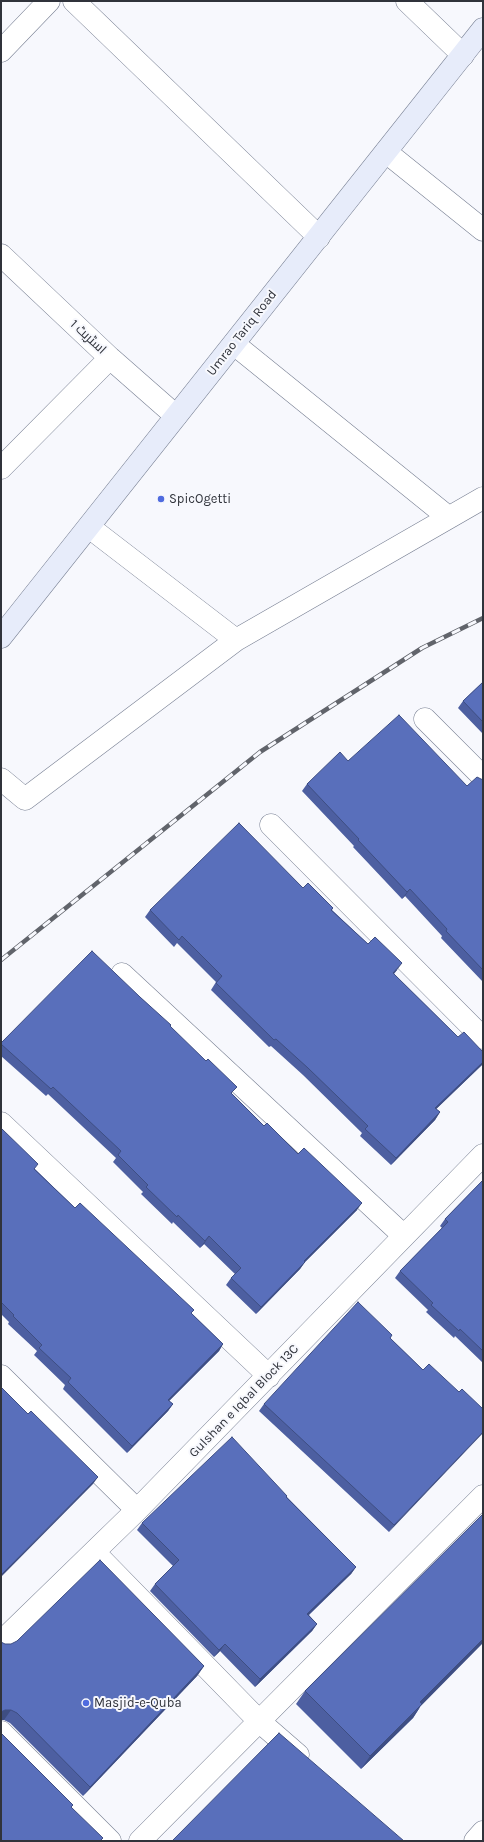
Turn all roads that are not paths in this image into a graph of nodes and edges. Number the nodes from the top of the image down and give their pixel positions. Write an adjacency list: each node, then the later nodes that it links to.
1 (49, 1): 5 (street)
2 (74, 1): 9 (street)
3 (407, 1): 6 (street)
4 (483, 30): 6 (street, Umrao Tariq Road)
5 (1, 51)
6 (463, 55): 7 (street, Umrao Tariq Road)
7 (386, 152): 8 (street); 9 (street, Umrao Tariq Road)
8 (483, 230)
9 (319, 237): 11 (street, Umrao Tariq Road)
10 (1, 255): 12 (street, اسٹریٹ 1)
11 (234, 344): 13 (street, Umrao Tariq Road); 16 (street)
12 (110, 358): 13 (street, اسٹریٹ 1); 14 (street)
13 (176, 416): 17 (street, Umrao Tariq Road)
14 (1, 468)
15 (483, 498): 16 (street)
16 (448, 517): 19 (street)
17 (89, 527): 18 (street, Umrao Tariq Road); 19 (street)
18 (1, 637)
19 (236, 640): 22 (street)
20 (425, 718): 21 (street)
21 (483, 777)
22 (1, 779)
23 (271, 825): 25 (street)
24 (122, 974): 28 (street)
25 (483, 1038)
26 (1, 1122): 30 (street)
27 (483, 1155): 28 (street, Gulshan e Iqbal Block 13C)
28 (404, 1236): 30 (street, Gulshan e Iqbal Block 13C)
29 (1, 1376): 32 (street)
30 (269, 1376): 32 (street, Gulshan e Iqbal Block 13C)
31 (483, 1496): 35 (street)
32 (137, 1510): 33 (street, Gulshan e Iqbal Block 13C)
33 (95, 1553): 34 (street, Gulshan e Iqbal Block 13C); 35 (street)
34 (1, 1642)
35 (260, 1722): 37 (street); 40 (street)
36 (1, 1732): 39 (street)
37 (313, 1768)
38 (483, 1832): 41 (street)
39 (110, 1841)
40 (140, 1841)
41 (474, 1841)

